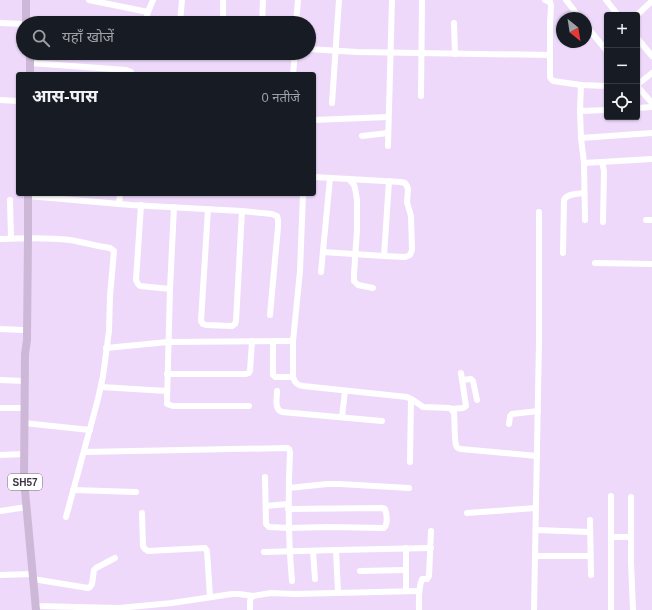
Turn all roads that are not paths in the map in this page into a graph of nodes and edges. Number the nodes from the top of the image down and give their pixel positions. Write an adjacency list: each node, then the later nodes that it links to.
1 (26, 0): 21 (main road)
2 (30, 0): 22 (main road)
3 (89, 0): 16 (street)
4 (153, 0): 17 (street)
5 (182, 0): 24 (street)
6 (223, 0): 25 (street)
7 (263, 0): 26 (street)
8 (298, 0): 27 (street)
9 (339, 0): 35 (street)
10 (392, 0): 36 (street)
11 (422, 0): 37 (street)
12 (546, 0): 39 (street)
13 (566, 0): 18 (street)
14 (606, 0): 19 (street)
15 (652, 1): 20 (street)
16 (111, 2): 17 (street)
17 (148, 12): 23 (street)
18 (575, 12)
19 (616, 12)
20 (640, 12)
21 (26, 16)
22 (30, 16)
23 (147, 16)
24 (181, 16)
25 (222, 16)
26 (262, 16)
27 (297, 16)
28 (0, 23): 30 (street)
29 (454, 23): 38 (street)
30 (16, 24)
31 (592, 33): 33 (street)
32 (640, 42): 40 (street)
33 (604, 48)
34 (316, 49): 35 (street)
35 (336, 50): 36 (street); 57 (street)
36 (390, 53): 37 (street); 62 (street)
37 (421, 53): 38 (street); 53 (street)
38 (455, 54): 39 (street)
39 (550, 55): 50 (street)
40 (652, 56)
41 (26, 60): 44 (main road)
42 (294, 60): 47 (street)
43 (30, 63): 45 (main road); 46 (street)
44 (26, 72)
45 (30, 72)
46 (131, 72)
47 (293, 72)
48 (652, 73): 49 (street)
49 (638, 84)
50 (581, 85): 51 (street); 61 (street)
51 (604, 86)
52 (640, 89): 56 (street)
53 (421, 96)
54 (0, 100): 55 (street)
55 (16, 102)
56 (652, 103)
57 (332, 104)
58 (652, 107): 59 (street)
59 (640, 108)
60 (604, 110): 61 (street)
61 (580, 111): 67 (street)
62 (388, 117): 63 (street); 64 (street)
63 (316, 120)
64 (388, 133): 66 (street); 68 (street)
65 (652, 133): 67 (street)
66 (362, 136)
67 (581, 138): 70 (street)
68 (388, 146)
69 (652, 159): 71 (street)
70 (584, 162): 71 (street); 76 (street)
71 (602, 162): 89 (street)
72 (316, 177): 73 (street)
73 (330, 178): 74 (street); 93 (street)
74 (349, 179): 75 (street); 95 (street)
75 (389, 181): 96 (street); 96 (street)
76 (584, 193): 88 (street); 94 (street)
77 (27, 196): 91 (main road, SH57)
78 (37, 196): 82 (street)
79 (120, 196): 82 (street)
80 (303, 196): 107 (street)
81 (10, 200): 90 (street)
82 (120, 204): 83 (street)
83 (141, 205): 84 (street); 101 (street)
84 (174, 207): 85 (street); 101 (street)
85 (208, 209): 86 (street); 86 (street)
86 (242, 211): 102 (street)
87 (539, 212): 127 (street)
88 (585, 220)
89 (603, 222)
90 (11, 238): 91 (street); 92 (street)
91 (26, 238): 104 (main road, SH57); 109 (street); 110 (main road, SH57)
92 (0, 239)
93 (323, 252): 95 (street); 99 (street)
94 (563, 253)
95 (355, 254): 96 (street); 100 (street)
96 (384, 256)
97 (595, 263): 98 (street)
98 (652, 264)
99 (321, 272)
100 (373, 288)
101 (170, 289): 108 (street)
102 (270, 315)
103 (0, 329): 104 (street)
104 (23, 330): 110 (main road, SH57)
105 (252, 341): 106 (street); 108 (street); 112 (street)
106 (273, 341): 107 (street); 113 (street)
107 (293, 341): 113 (street)
108 (168, 342): 109 (street); 112 (street)
109 (106, 348): 117 (street)
110 (25, 354): 116 (main road, SH57)
111 (461, 373): 115 (street)
112 (167, 374): 119 (street)
113 (293, 377): 118 (street)
114 (0, 380): 116 (street)
115 (462, 380): 122 (street); 126 (street)
116 (25, 381): 125 (main road, SH57)
117 (101, 388): 119 (street); 132 (street)
118 (344, 390): 121 (street); 128 (street)
119 (167, 391): 123 (street)
120 (277, 391): 128 (street)
121 (411, 399): 126 (street); 137 (street)
122 (478, 400)
123 (248, 406)
124 (0, 408): 125 (street)
125 (25, 408): 130 (main road, SH57)
126 (451, 409): 136 (street)
127 (538, 411): 131 (street); 136 (street)
128 (342, 417): 129 (street)
129 (382, 421)
130 (24, 423): 132 (street); 134 (main road, SH57)
131 (509, 424)
132 (90, 430): 133 (street)
133 (84, 452): 139 (street); 141 (street)
134 (24, 454): 135 (street); 147 (main road, SH57)
135 (0, 455)
136 (537, 456): 148 (street)
137 (410, 462)
138 (265, 477): 145 (street)
139 (289, 488): 140 (street); 146 (street)
140 (408, 488)
141 (73, 490): 142 (street); 152 (street)
142 (136, 492)
143 (610, 496): 158 (street)
144 (631, 496): 159 (street)
145 (266, 506): 146 (street); 154 (street)
146 (288, 506): 154 (street); 154 (street)
147 (27, 507): 149 (street); 173 (main road, SH57)
148 (536, 508): 151 (street); 155 (street)
149 (0, 511)
150 (142, 513): 180 (street)
151 (467, 513)
152 (66, 517)
153 (590, 520): 157 (street)
154 (289, 528): 164 (street)
155 (536, 530): 157 (street); 166 (street)
156 (431, 531): 161 (street)
157 (590, 532): 167 (street)
158 (611, 537): 159 (street); 185 (street)
159 (631, 537): 186 (street)
160 (406, 548): 161 (street); 163 (street); 169 (street)
161 (431, 548): 177 (street)
162 (313, 550): 163 (street); 164 (street); 174 (street)
163 (336, 550): 178 (street)
164 (290, 551): 165 (street); 175 (street)
165 (264, 552)
166 (535, 556): 167 (street); 184 (street)
167 (590, 556): 172 (street)
168 (115, 558): 173 (street)
169 (406, 570): 170 (street); 176 (street)
170 (360, 571)
171 (0, 575): 173 (street)
172 (591, 575)
173 (33, 576): 181 (main road, SH57)
174 (315, 578)
175 (292, 581)
176 (406, 591): 177 (street); 178 (street)
177 (419, 591): 183 (street)
178 (338, 593): 179 (street)
179 (253, 596): 180 (street); 182 (street)
180 (210, 598): 181 (street)
181 (36, 608)
182 (250, 610)
183 (419, 610)
184 (534, 610)
185 (611, 610)
186 (633, 610)

